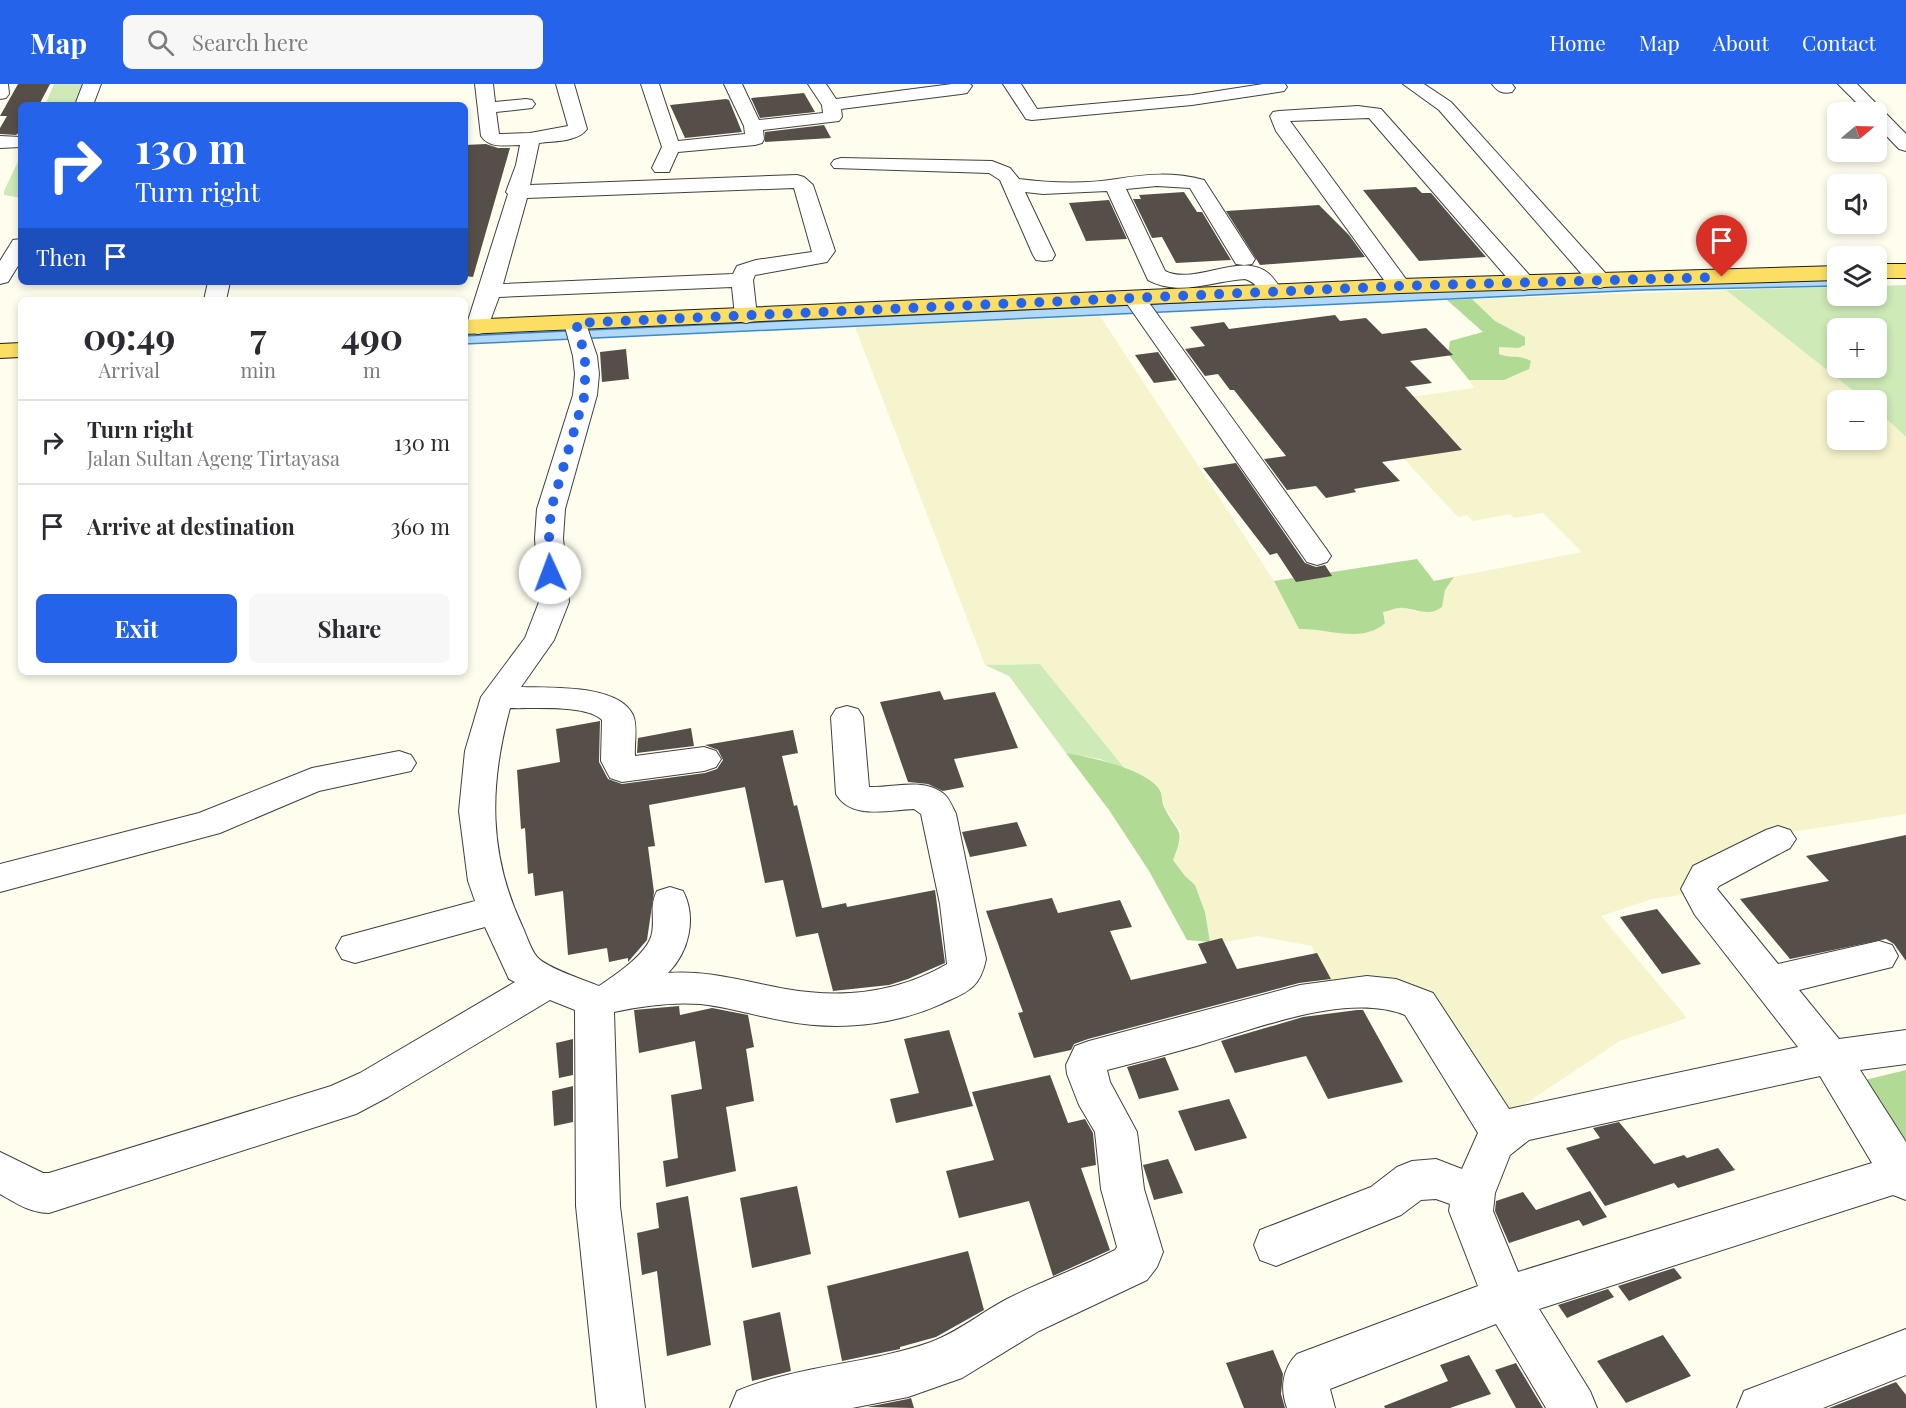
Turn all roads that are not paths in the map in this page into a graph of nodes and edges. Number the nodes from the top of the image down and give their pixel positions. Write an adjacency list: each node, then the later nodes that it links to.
1 (92, 84): 15 (street)
2 (484, 84): 18 (street)
3 (565, 84): 23 (street)
4 (650, 84): 26 (street)
5 (733, 84): 21 (street)
6 (817, 84): 19 (street)
7 (961, 84): 19 (street)
8 (1035, 84): 11 (street)
9 (1847, 84): 16 (street)
10 (0, 85): 14 (street)
11 (1012, 85): 12 (street)
12 (1275, 86): 13 (street)
13 (1405, 92): 42 (street)
14 (0, 94)
15 (85, 102)
16 (1866, 102)
17 (526, 104): 18 (street)
18 (487, 108): 23 (street)
19 (832, 111): 21 (street); 27 (street)
20 (1887, 123): 22 (street)
21 (754, 132): 26 (street); 28 (street)
22 (1902, 137)
23 (530, 139): 33 (street)
24 (0, 142): 25 (street)
25 (18, 142)
26 (671, 147): 32 (street)
27 (841, 148): 29 (street); 30 (street)
28 (750, 181): 29 (street); 32 (street)
29 (797, 181): 41 (street)
30 (1013, 184): 31 (street); 35 (street)
31 (1116, 185): 36 (street); 46 (street)
32 (655, 186): 33 (street)
33 (516, 192): 45 (street)
34 (18, 250): 40 (street)
35 (1044, 255)
36 (1244, 259)
37 (1906, 270): 38 (main road)
38 (1887, 271)
39 (1827, 273): 42 (main road)
40 (0, 277)
41 (742, 280): 45 (street); 48 (street)
42 (1600, 281): 43 (main road)
43 (1524, 283): 44 (main road); 44 (street)
44 (1400, 286): 46 (main road)
45 (490, 291): 49 (street)
46 (1272, 292): 47 (main road)
47 (1141, 306): 48 (main road); 53 (street)
48 (746, 316): 50 (main road)
49 (471, 327): 50 (main road)
50 (578, 331): 54 (street)
51 (0, 351): 52 (main road)
52 (18, 351)
53 (1317, 556)
54 (497, 697): 56 (street); 61 (street)
55 (847, 717): 66 (street)
56 (704, 759)
57 (399, 763): 59 (street)
58 (1778, 839): 64 (street)
59 (0, 878)
60 (670, 901): 66 (street)
61 (496, 910): 62 (street); 65 (street)
62 (355, 948)
63 (1879, 956): 64 (street)
64 (1771, 981): 68 (street)
65 (547, 982): 66 (street); 70 (street)
66 (608, 997): 76 (street)
67 (1906, 1047): 68 (street)
68 (1830, 1058): 69 (street); 71 (street)
69 (1502, 1135): 72 (street); 77 (street)
70 (0, 1171)
71 (1903, 1176): 74 (street)
72 (1473, 1193): 73 (street); 74 (street)
73 (1276, 1245)
74 (1506, 1298): 78 (street); 79 (street)
75 (1906, 1352): 80 (street)
76 (621, 1408)
77 (754, 1408)
78 (1311, 1408)
79 (1573, 1408)
80 (1761, 1408)

